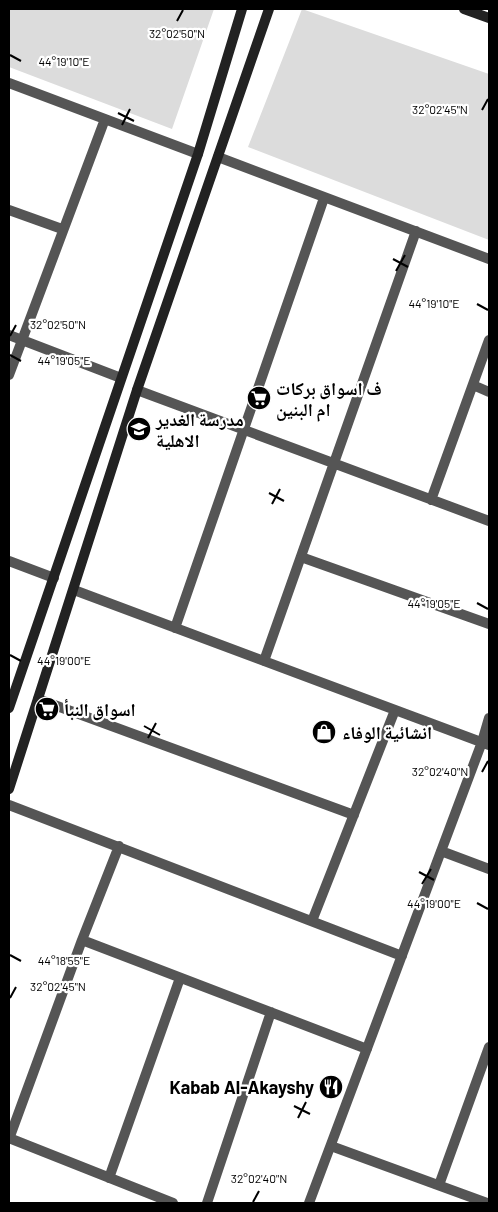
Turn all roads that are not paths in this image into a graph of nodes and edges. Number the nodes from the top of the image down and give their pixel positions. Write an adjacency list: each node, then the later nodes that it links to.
1 (242, 9): 7 (street)
2 (464, 9): 4 (street)
3 (268, 10): 8 (street)
4 (489, 18)
5 (9, 83): 6 (street)
6 (105, 119): 7 (street); 11 (street)
7 (198, 154): 18 (street)
8 (218, 157): 9 (street); 20 (street)
9 (324, 198): 12 (street); 22 (street)
10 (9, 210): 11 (street)
11 (62, 229): 15 (street)
12 (416, 231): 13 (street); 23 (street)
13 (489, 260)
14 (9, 335): 15 (street)
15 (22, 340): 17 (street); 18 (street)
16 (489, 340): 19 (street)
17 (9, 375)
18 (121, 378): 28 (street)
19 (473, 385): 21 (street); 24 (street)
20 (137, 390): 22 (street); 29 (street)
21 (489, 392)
22 (244, 430): 23 (street); 31 (street)
23 (333, 463): 24 (street); 26 (street)
24 (431, 500): 25 (street)
25 (489, 521)
26 (301, 557): 30 (street); 32 (street)
27 (9, 561): 28 (street)
28 (54, 578): 33 (street)
29 (74, 590): 31 (street); 34 (street)
30 (489, 624)
31 (175, 628): 32 (street)
32 (264, 661): 36 (street)
33 (13, 682): 35 (street)
34 (38, 699): 39 (street); 43 (street)
35 (9, 708)
36 (395, 710): 38 (street); 43 (street)
37 (489, 718): 38 (street)
38 (485, 744): 45 (street)
39 (22, 748): 40 (street); 41 (street)
40 (9, 753)
41 (9, 789)
42 (9, 805): 44 (street)
43 (354, 815): 47 (street)
44 (119, 846): 47 (street); 48 (street)
45 (441, 851): 46 (street); 49 (street)
46 (489, 869)
47 (312, 921): 49 (street)
48 (82, 940): 50 (street); 54 (street)
49 (402, 956): 53 (street)
50 (180, 978): 51 (street); 56 (street)
51 (270, 1012): 53 (street); 59 (street)
52 (489, 1047): 57 (street)
53 (367, 1049): 55 (street)
54 (9, 1138): 56 (street)
55 (331, 1146): 57 (street); 60 (street)
56 (109, 1178): 58 (street)
57 (439, 1185): 61 (street)
58 (173, 1203)
59 (207, 1203)
60 (309, 1203)
61 (487, 1203)

